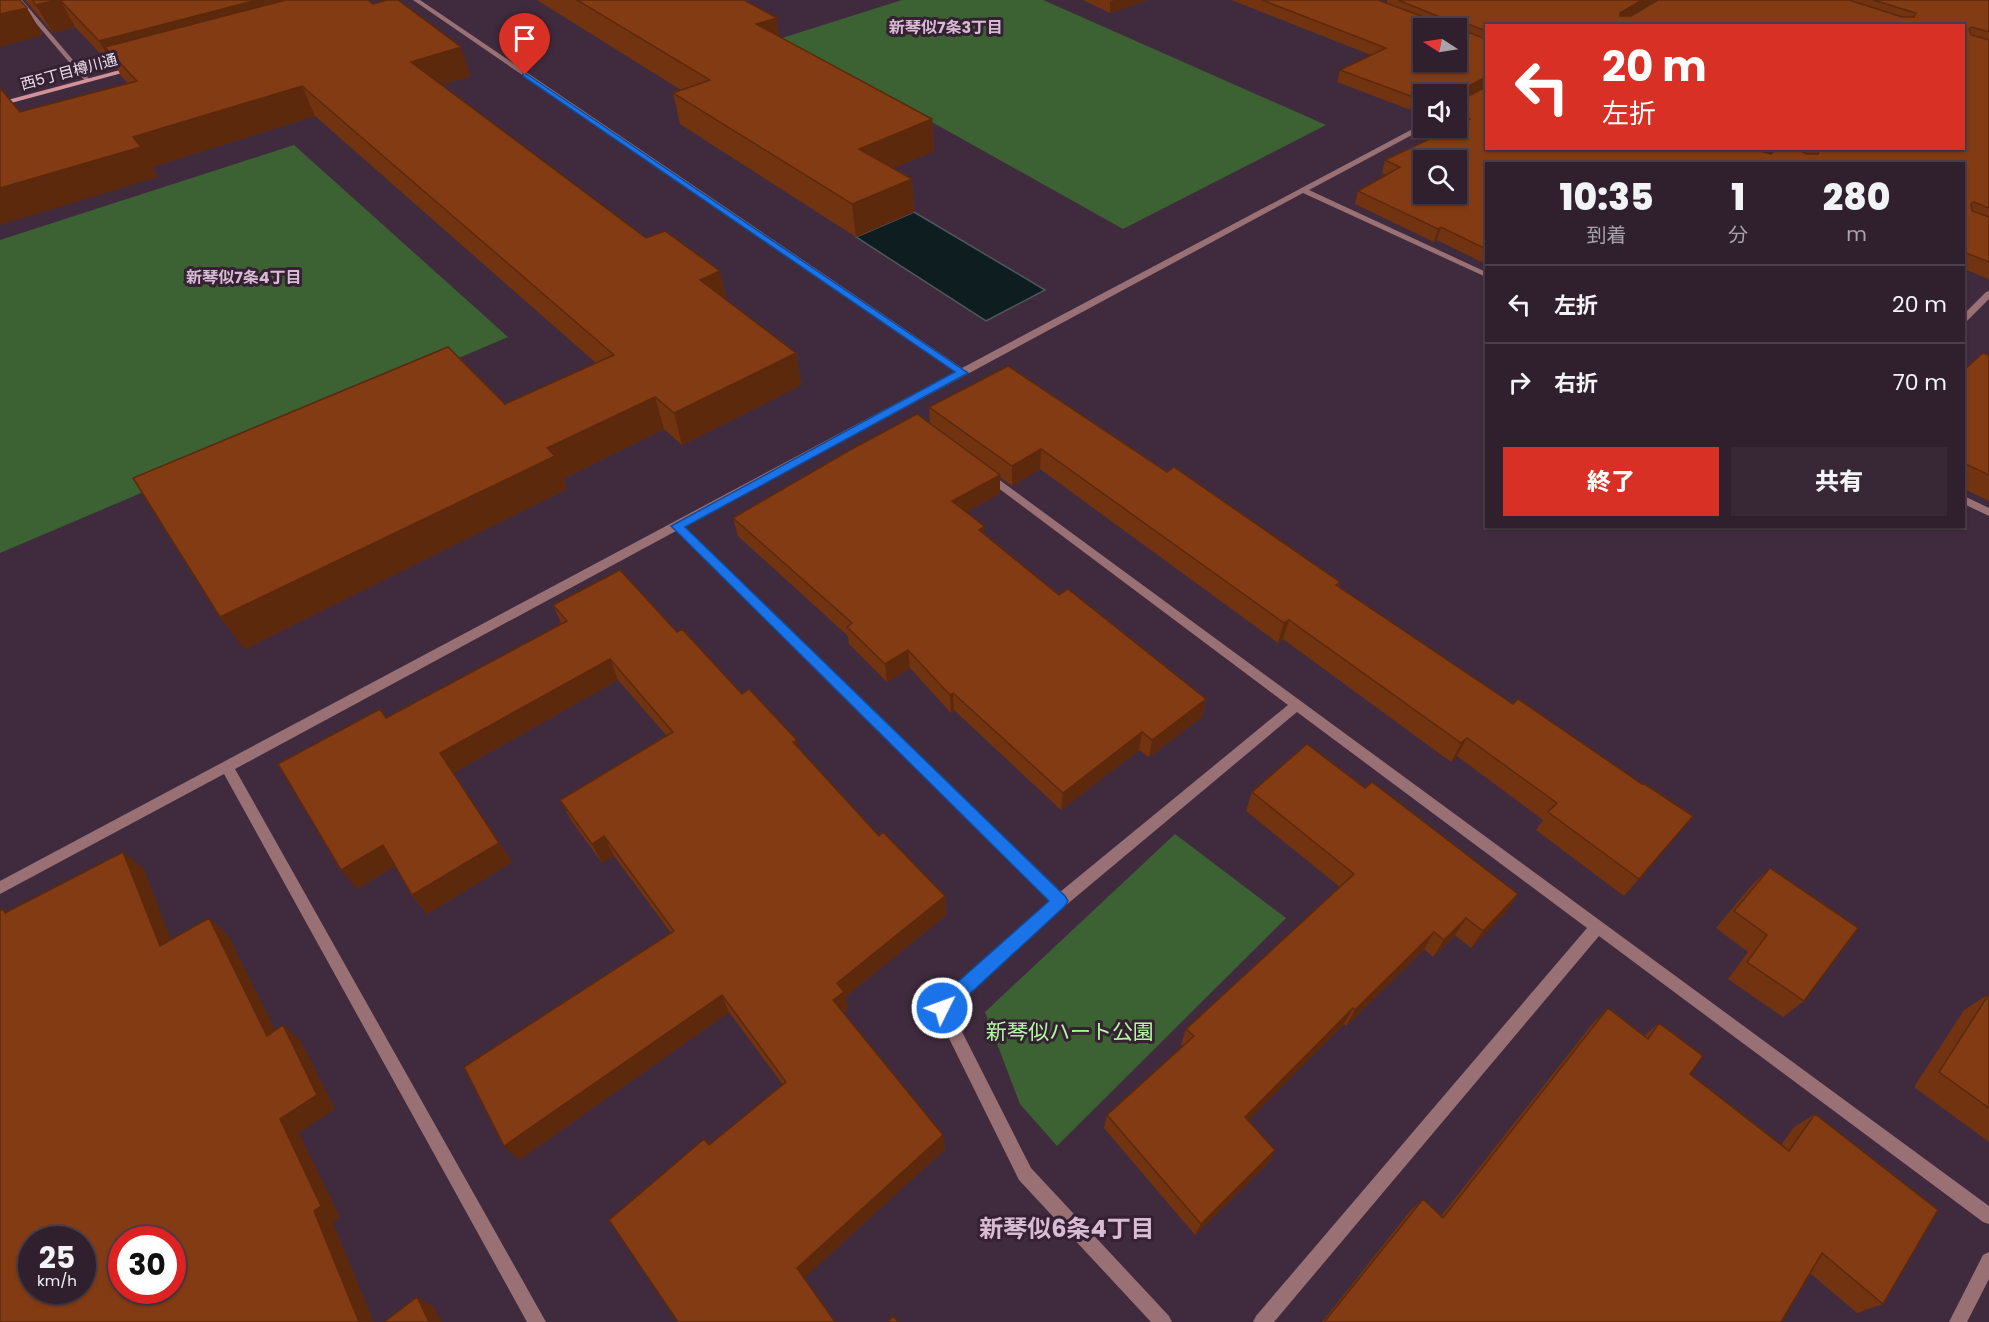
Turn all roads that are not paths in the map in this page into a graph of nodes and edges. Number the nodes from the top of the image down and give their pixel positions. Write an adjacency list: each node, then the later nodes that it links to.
1 (19, 0): 4 (street)
2 (416, 0): 14 (street)
3 (145, 66): 4 (main road, 西5丁目樽川通)
4 (88, 81): 5 (main road, 西5丁目樽川通)
5 (0, 104)
6 (1413, 131): 10 (street)
7 (1777, 150): 8 (street); 9 (street)
8 (1766, 158)
9 (1804, 162)
10 (1303, 190): 11 (street); 14 (street)
11 (1485, 275)
12 (1989, 294): 13 (street)
13 (1965, 318)
14 (963, 373): 18 (street)
15 (972, 465): 19 (street)
16 (1965, 500): 17 (street)
17 (1989, 512)
18 (677, 526): 20 (street); 22 (street)
19 (1297, 705): 22 (street); 23 (street)
20 (227, 767): 21 (street); 26 (street)
21 (0, 888)
22 (1060, 901): 27 (street)
23 (1597, 927): 24 (street); 28 (street)
24 (1989, 1216)
25 (1989, 1261): 29 (street)
26 (537, 1322)
27 (1163, 1322)
28 (1262, 1322)
29 (1958, 1322)

